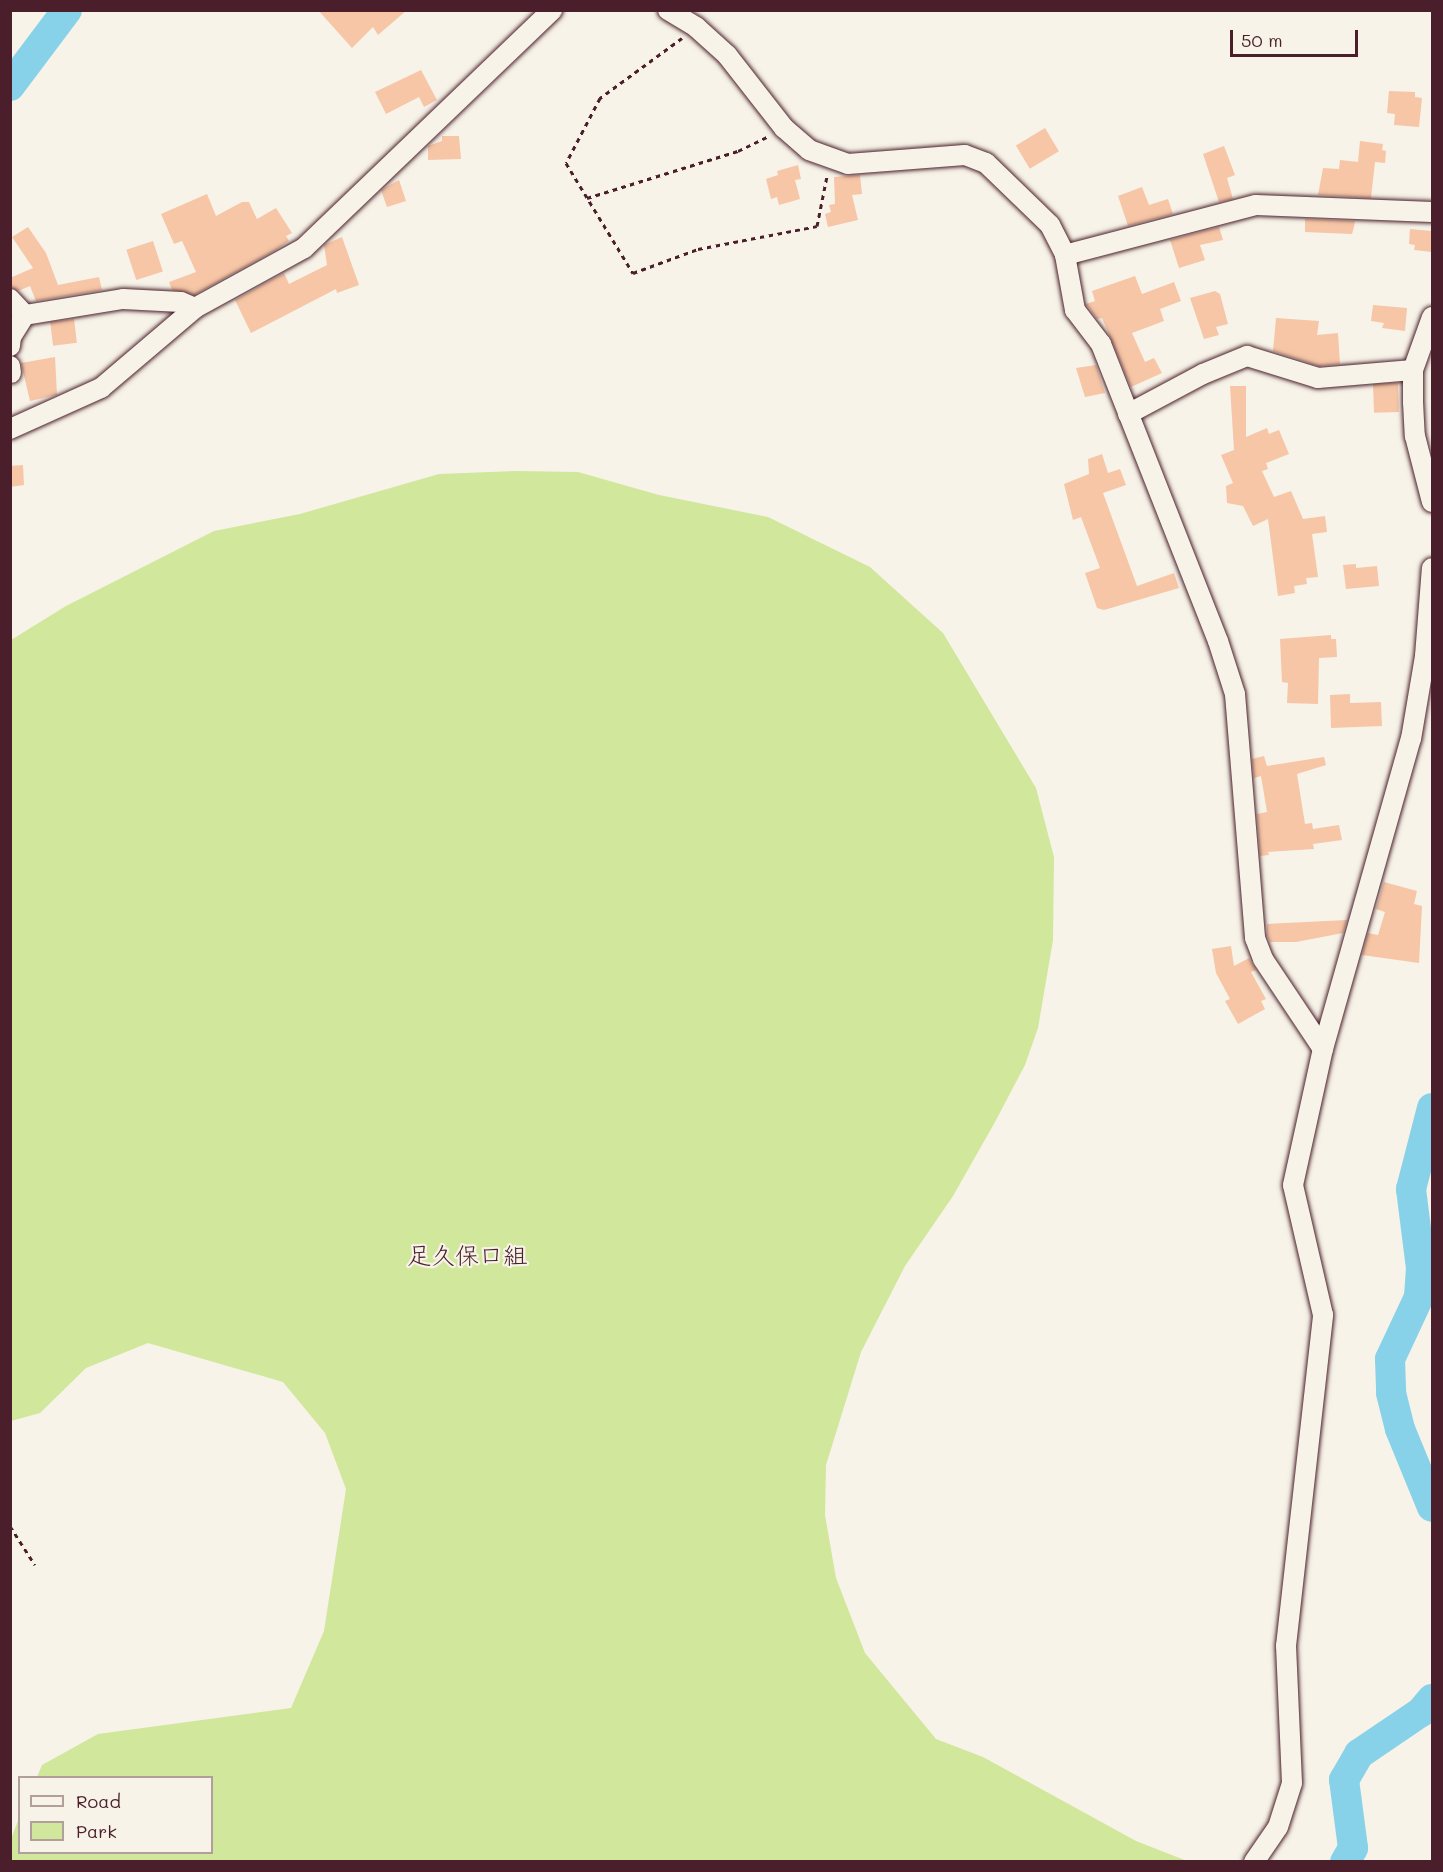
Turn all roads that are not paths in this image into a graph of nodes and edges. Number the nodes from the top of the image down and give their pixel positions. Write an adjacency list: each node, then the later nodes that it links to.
1 (552, 10): 6 (street)
2 (668, 10): 4 (street)
3 (1432, 212): 4 (street)
4 (1065, 255): 13 (street)
5 (10, 299): 7 (street)
6 (195, 308): 7 (street); 14 (street)
7 (26, 315): 9 (street)
8 (1432, 317): 11 (street)
9 (10, 346)
10 (10, 366): 12 (street)
11 (1413, 369): 13 (street); 15 (street)
12 (11, 373)
13 (1128, 414): 17 (street)
14 (10, 429)
15 (1432, 502)
16 (1432, 568): 17 (street)
17 (1323, 1048): 18 (street)
18 (1254, 1862)

